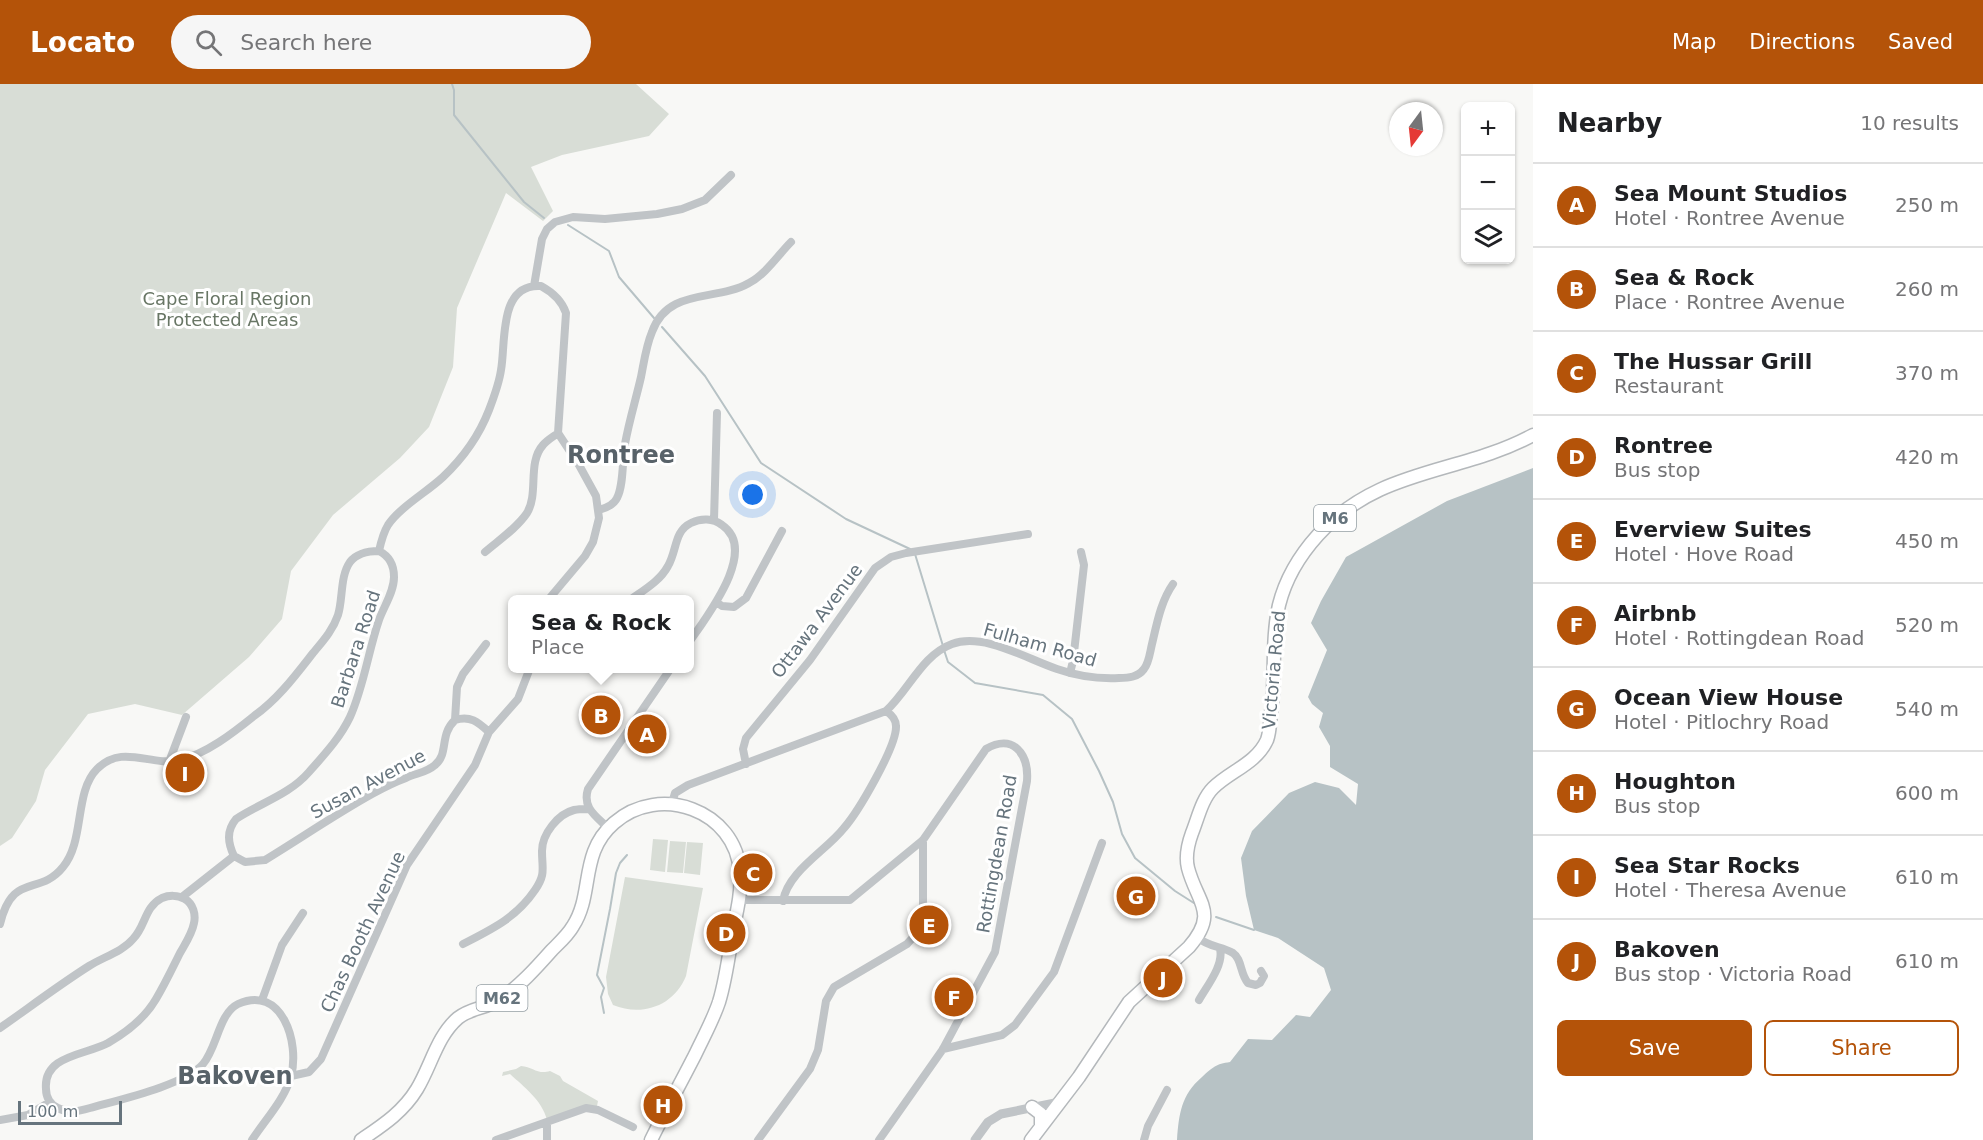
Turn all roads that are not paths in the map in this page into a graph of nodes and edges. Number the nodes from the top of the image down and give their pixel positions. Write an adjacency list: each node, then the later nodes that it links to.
1 (731, 175): 3 (street)
2 (791, 242): 7 (street)
3 (534, 286): 5 (street); 11 (street)
4 (717, 413): 8 (street)
5 (558, 433): 7 (street); 12 (street)
6 (1533, 435): 40 (main road, Victoria Road / M6)
7 (599, 510): 15 (street)
8 (714, 520): 16 (street); 17 (street)
9 (782, 531): 17 (street)
10 (1028, 534): 28 (street, Ottawa Avenue)
11 (378, 551): 27 (street); 34 (street, Barbara Road)
12 (485, 552)
13 (1081, 552): 22 (street)
14 (1173, 584): 22 (street, Fulham Road)
15 (552, 595)
16 (637, 595)
17 (716, 602): 18 (street)
18 (694, 635)
19 (486, 644): 25 (street)
20 (528, 673): 26 (street, Chas Booth Avenue)
21 (668, 673): 30 (street)
22 (1070, 673): 23 (street, Fulham Road)
23 (886, 711): 28 (street, Fulham Road); 37 (street)
24 (186, 717): 27 (street)
25 (455, 720): 26 (street); 34 (street, Susan Avenue)
26 (489, 732): 48 (street, Chas Booth Avenue)
27 (169, 762): 39 (street)
28 (746, 764): 29 (street, Fulham Road)
29 (672, 803): 31 (main road, M62); 36 (main road, M62)
30 (588, 809): 31 (street); 41 (street)
31 (608, 828): 58 (main road, M62)
32 (923, 840): 37 (street, Rottingdean Road); 47 (street, Rottingdean Road); 62 (street)
33 (1102, 843): 47 (street)
34 (234, 856): 35 (street)
35 (182, 897): 46 (street); 50 (street)
36 (739, 900): 37 (street, Rottingdean Road); 61 (main road, M62)
37 (783, 901)
38 (303, 913): 44 (street)
39 (0, 924)
40 (1197, 937): 42 (street); 51 (main road)
41 (463, 944)
42 (1220, 949): 43 (street); 45 (street)
43 (1261, 971)
44 (262, 1000): 48 (street); 50 (street)
45 (1198, 1000)
46 (0, 1028)
47 (943, 1049): 63 (street, Rottingdean Road)
48 (291, 1076): 57 (street)
49 (1167, 1090): 66 (street)
50 (50, 1102): 53 (street)
51 (1060, 1102): 52 (street); 56 (main road)
52 (1032, 1107): 56 (main road); 64 (street)
53 (0, 1120)
54 (547, 1123): 55 (street); 59 (street); 60 (street)
55 (633, 1127)
56 (1041, 1127): 65 (main road)
57 (252, 1140)
58 (361, 1140)
59 (496, 1140)
60 (547, 1140)
61 (651, 1140)
62 (758, 1140)
63 (879, 1140)
64 (975, 1140)
65 (1031, 1140)
66 (1144, 1140)

